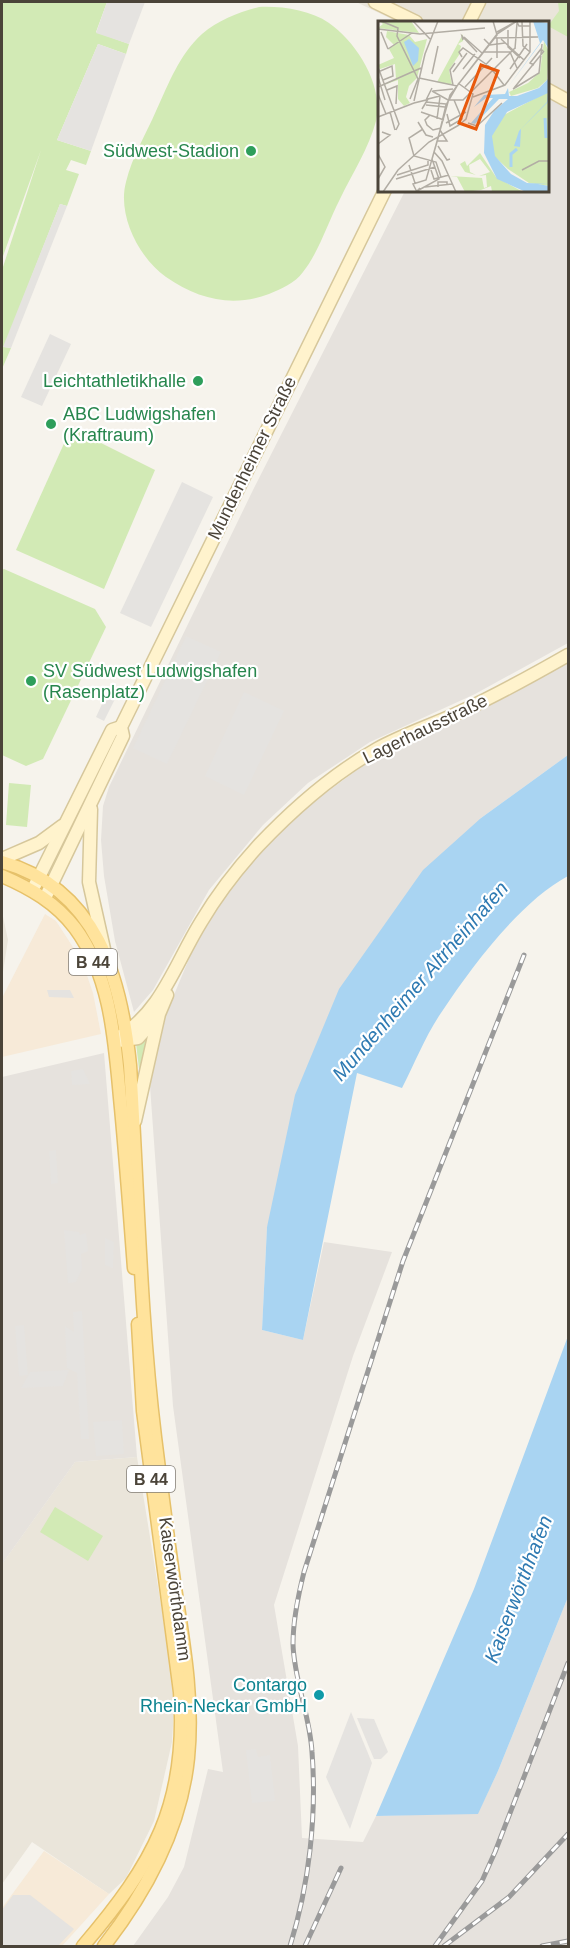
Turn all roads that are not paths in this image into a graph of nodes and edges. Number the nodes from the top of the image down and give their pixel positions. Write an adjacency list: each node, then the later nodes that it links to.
1 (375, 2): 3 (street)
2 (479, 2): 4 (street)
3 (414, 21)
4 (470, 21)
5 (549, 91): 6 (street)
6 (568, 101)
7 (385, 192): 9 (street, Mundenheimer Straße)
8 (568, 655): 19 (street, Lagerhausstraße)
9 (121, 727): 10 (street, Mundenheimer Straße); 11 (street, Mundenheimer Straße)
10 (93, 797): 15 (street, Mundenheimer Straße); 18 (street)
11 (66, 824): 12 (street); 14 (street, Mundenheimer Straße)
12 (2, 860): 14 (main road, B 44)
13 (2, 876): 16 (main road, B 44)
14 (39, 878): 15 (main road, B 44); 16 (street, Mundenheimer Straße)
15 (51, 885): 17 (street, Mundenheimer Straße); 18 (main road, B 44)
16 (32, 890): 17 (main road, B 44)
17 (45, 899): 22 (main road, B 44)
18 (105, 953): 21 (main road, B 44)
19 (173, 978): 20 (street); 21 (street, Lagerhausstraße)
20 (159, 1014): 21 (street); 23 (street)
21 (127, 1037): 22 (street, Lagerhausstraße); 23 (main road, Kaiserwörthdamm / B 44)
22 (114, 1040): 24 (main road, Kaiserwörthdamm / B 44)
23 (134, 1125): 25 (main road, Kaiserwörthdamm / B 44)
24 (83, 1947)
25 (104, 1947)

